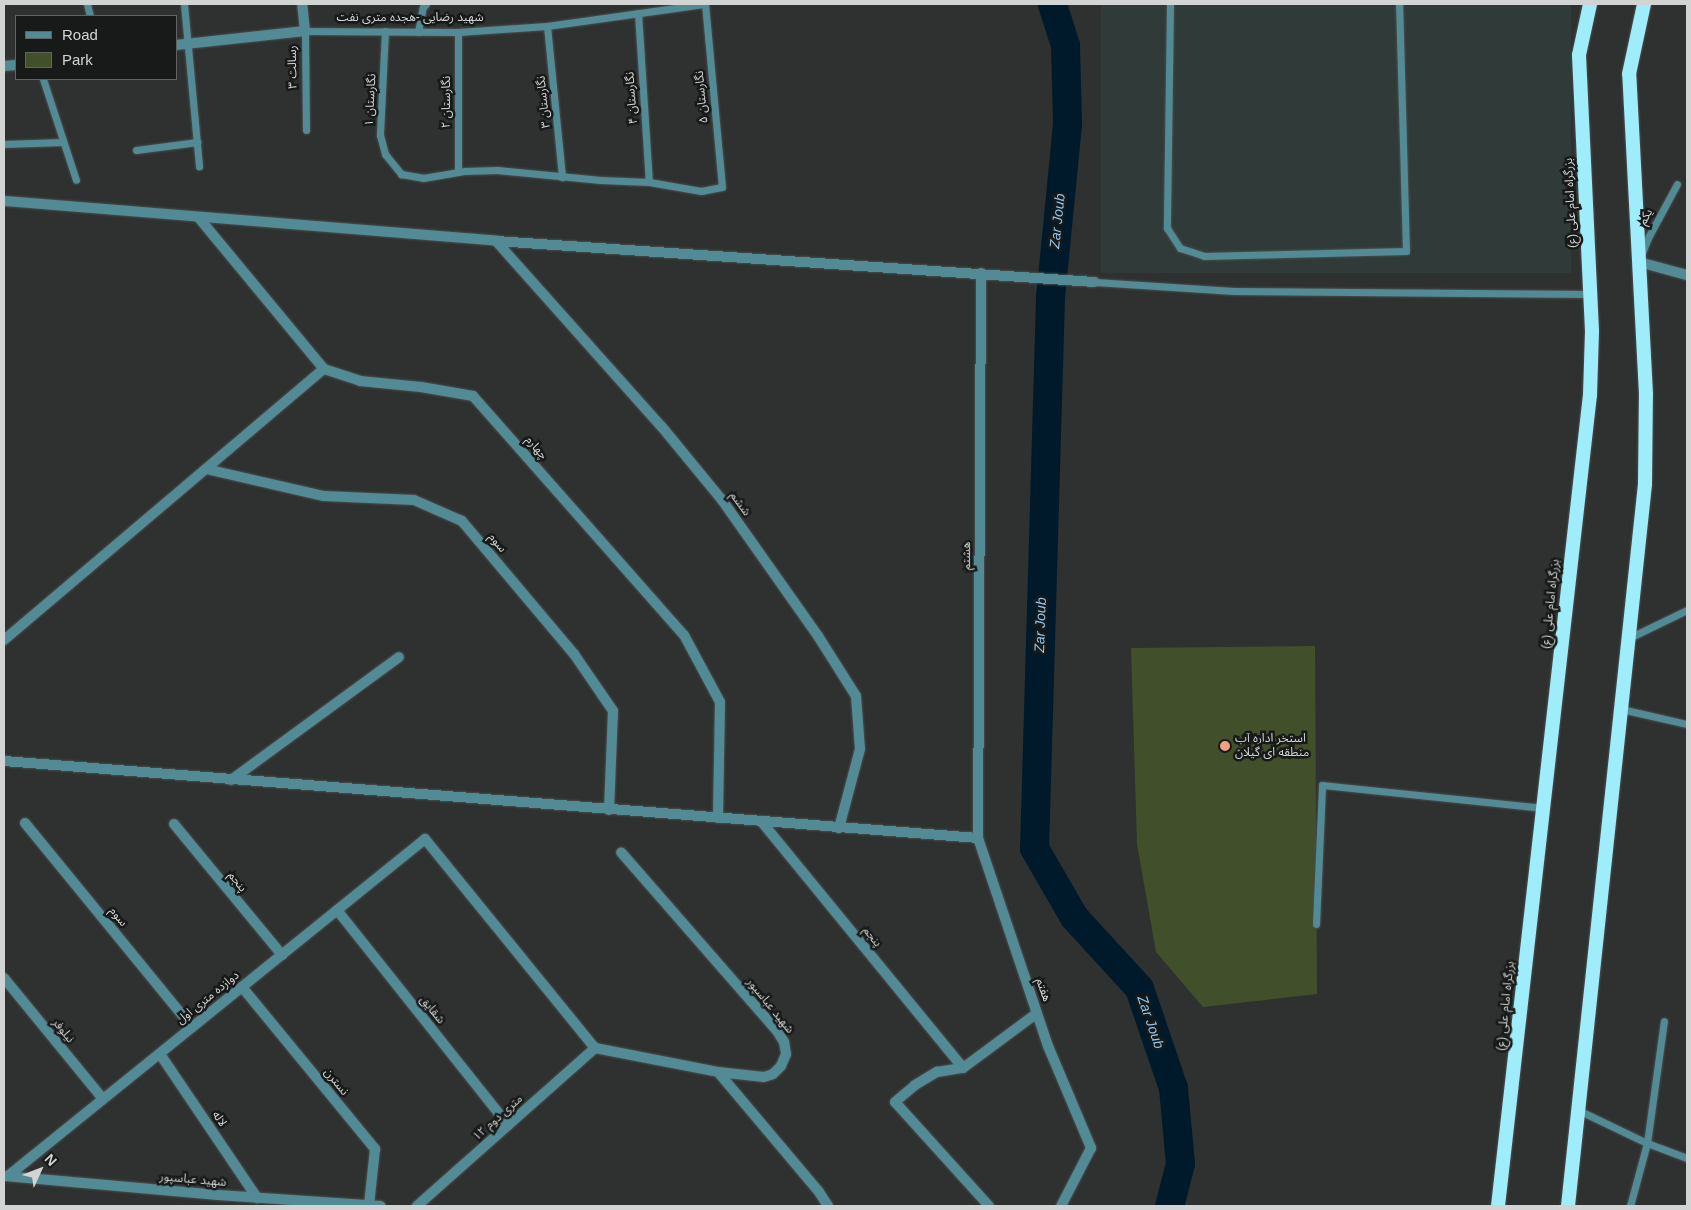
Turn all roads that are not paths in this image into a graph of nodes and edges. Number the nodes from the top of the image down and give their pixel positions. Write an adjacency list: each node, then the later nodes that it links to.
1 (184, 4): 15 (lane)
2 (302, 4): 11 (street, رسالت ۳)
3 (426, 4): 13 (lane)
4 (704, 4): 9 (lane, شهید رضایی -هجده متری نفت); 27 (lane, نگارستان ۵)
5 (1170, 4): 6 (lane)
6 (1399, 4)
7 (1590, 4): 36 (highway, بزرگراه امام علی (ع))
8 (1644, 4): 32 (highway)
9 (638, 13): 10 (lane, شهید رضایی -هجده متری نفت); 27 (lane, نگارستان ۴)
10 (547, 26): 14 (lane, شهید رضایی -هجده متری نفت); 25 (lane, نگارستان ۳)
11 (304, 31): 12 (lane, شهید رضایی -هجده متری نفت); 15 (street, شهید رضایی -هجده متری نفت); 18 (lane, رسالت ۳)
12 (385, 31): 13 (lane, شهید رضایی -هجده متری نفت); 24 (lane, نگارستان ۱)
13 (418, 32): 14 (lane, شهید رضایی -هجده متری نفت)
14 (458, 32): 24 (lane, نگارستان ۲)
15 (188, 44): 16 (street, شهید رضایی -هجده متری نفت); 20 (lane)
16 (178, 45)
17 (43, 80): 19 (lane)
18 (306, 130)
19 (63, 142): 21 (lane); 26 (lane)
20 (197, 142): 22 (lane); 23 (lane)
21 (4, 144)
22 (136, 150)
23 (199, 166)
24 (458, 172): 25 (lane)
25 (562, 177): 27 (lane)
26 (76, 180)
27 (649, 182)
28 (1677, 184): 32 (lane, یکم)
29 (4, 201): 30 (street)
30 (199, 218): 31 (street); 37 (street)
31 (496, 241): 33 (street); 53 (street, ششم)
32 (1639, 262): 34 (street); 40 (highway)
33 (981, 274): 35 (street); 54 (street, هشتم)
34 (1687, 275)
35 (1095, 282): 36 (lane)
36 (1590, 294): 47 (highway, بزرگراه امام علی (ع))
37 (324, 369): 38 (street); 49 (street, چهارم)
38 (206, 469): 41 (street); 48 (street, سوم)
39 (1687, 610): 40 (lane)
40 (1629, 638): 43 (highway)
41 (4, 640)
42 (399, 657): 46 (street)
43 (1621, 709): 44 (lane); 69 (highway)
44 (1687, 724)
45 (4, 761): 46 (street)
46 (231, 780): 48 (street)
47 (1543, 808): 57 (lane); 81 (highway, بزرگراه امام علی (ع))
48 (609, 810): 49 (street)
49 (718, 818): 50 (street)
50 (761, 822): 53 (street); 66 (street, پنجم)
51 (25, 823): 63 (street, سوم)
52 (174, 824): 58 (street, پنجم)
53 (839, 828): 54 (street)
54 (978, 838): 61 (street, هفتم)
55 (621, 852): 67 (street, شهید عباسپور)
56 (337, 910): 58 (street, دوازده متری اول); 64 (street, دوازده متری اول); 70 (street, شقایق)
57 (1316, 924)
58 (282, 955): 60 (street, دوازده متری اول)
59 (4, 978): 68 (street, نیلوفر)
60 (242, 987): 63 (street, دوازده متری اول); 75 (street, نسترن)
61 (1037, 1012): 66 (street); 80 (street, هفتم)
62 (1664, 1021): 71 (lane)
63 (192, 1027): 65 (street, دوازده متری اول)
64 (595, 1048): 67 (street); 70 (street, ۱۲ متری دوم)
65 (160, 1054): 68 (street, دوازده متری اول); 74 (street, لاله)
66 (963, 1068): 79 (street)
67 (718, 1072): 78 (street)
68 (103, 1099): 73 (street, دوازده متری اول)
69 (1578, 1110): 71 (lane); 82 (highway)
70 (508, 1125): 77 (street, ۱۲ متری دوم)
71 (1647, 1142): 72 (lane); 83 (lane)
72 (1687, 1158)
73 (6, 1176): 74 (street, شهید عباسپور)
74 (257, 1198): 75 (street, شهید عباسپور)
75 (369, 1205): 76 (street, شهید عباسپور)
76 (381, 1206)
77 (417, 1206)
78 (828, 1206)
79 (989, 1206)
80 (1060, 1206)
81 (1498, 1206)
82 (1568, 1206)
83 (1630, 1206)

